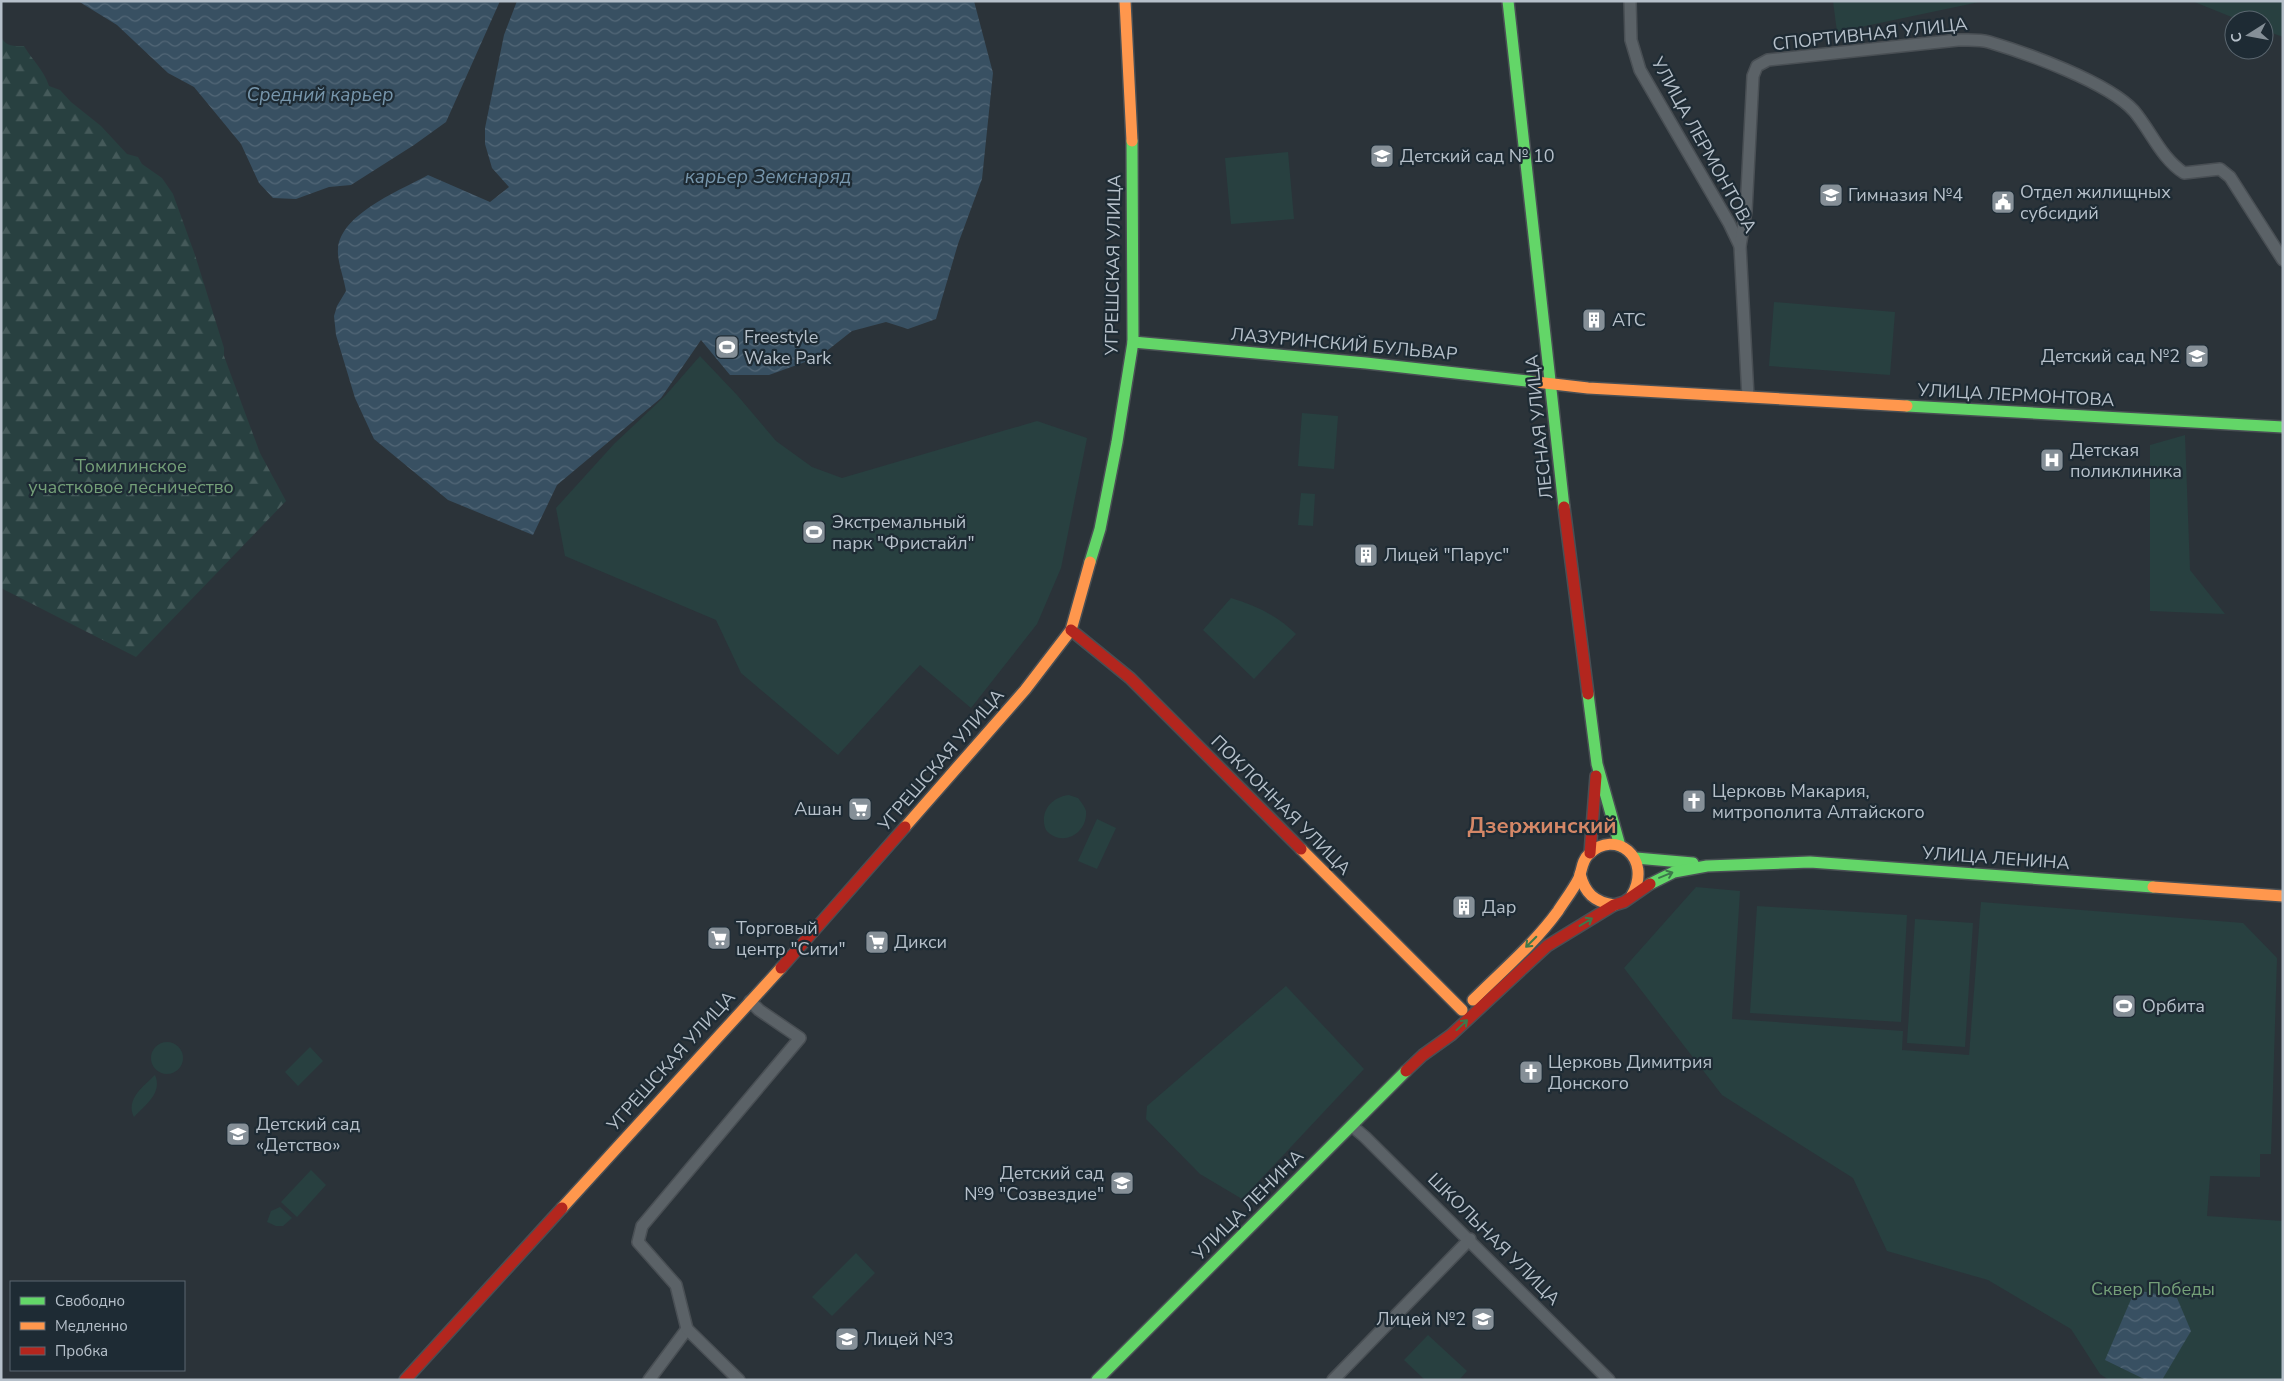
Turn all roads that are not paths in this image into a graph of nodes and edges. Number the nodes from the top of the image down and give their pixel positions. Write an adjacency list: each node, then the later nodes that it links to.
1 (1124, 1): 6 (street, УГРЕШСКАЯ УЛИЦА)
2 (1508, 1): 7 (street, ЛЕСНАЯ УЛИЦА)
3 (1630, 1): 4 (street, УЛИЦА ЛЕРМОНТОВА)
4 (1740, 246): 5 (street, СПОРТИВНАЯ УЛИЦА); 8 (street, УЛИЦА ЛЕРМОНТОВА)
5 (2283, 260)
6 (1133, 342): 7 (street, ЛАЗУРИНСКИЙ БУЛЬВАР); 10 (street, УГРЕШСКАЯ УЛИЦА)
7 (1552, 383): 8 (street, УЛИЦА ЛЕРМОНТОВА); 11 (street, ЛЕСНАЯ УЛИЦА)
8 (1748, 397): 9 (street, УЛИЦА ЛЕРМОНТОВА)
9 (2283, 427)
10 (1071, 630): 20 (street, УГРЕШСКАЯ УЛИЦА); 21 (street, ПОКЛОННАЯ УЛИЦА)
11 (1597, 764): 12 (street, ЛЕСНАЯ УЛИЦА); 13 (street)
12 (1620, 846): 13 (street); 14 (street)
13 (1590, 853): 16 (street, УЛИЦА ЛЕНИНА)
14 (1636, 858): 15 (street, УЛИЦА ЛЕНИНА); 18 (street)
15 (1707, 866): 17 (street, УЛИЦА ЛЕНИНА); 18 (street, УЛИЦА ЛЕНИНА, one-way to 15)
16 (1580, 874): 19 (street); 21 (street, УЛИЦА ЛЕНИНА, one-way to 21)
17 (2283, 896)
18 (1630, 898): 19 (street, УЛИЦА ЛЕНИНА)
19 (1614, 905): 22 (street, УЛИЦА ЛЕНИНА, one-way to 19)
20 (750, 1001): 25 (street); 26 (street, УГРЕШСКАЯ УЛИЦА)
21 (1462, 1010): 22 (street, УЛИЦА ЛЕНИНА)
22 (1423, 1055): 23 (street, УЛИЦА ЛЕНИНА)
23 (1352, 1126): 24 (street, ШКОЛЬНАЯ УЛИЦА); 29 (street, УЛИЦА ЛЕНИНА)
24 (1470, 1239): 30 (street); 31 (street, ШКОЛЬНАЯ УЛИЦА)
25 (687, 1329): 27 (street); 28 (street)
26 (405, 1380)
27 (649, 1380)
28 (739, 1380)
29 (1098, 1380)
30 (1333, 1380)
31 (1609, 1380)

